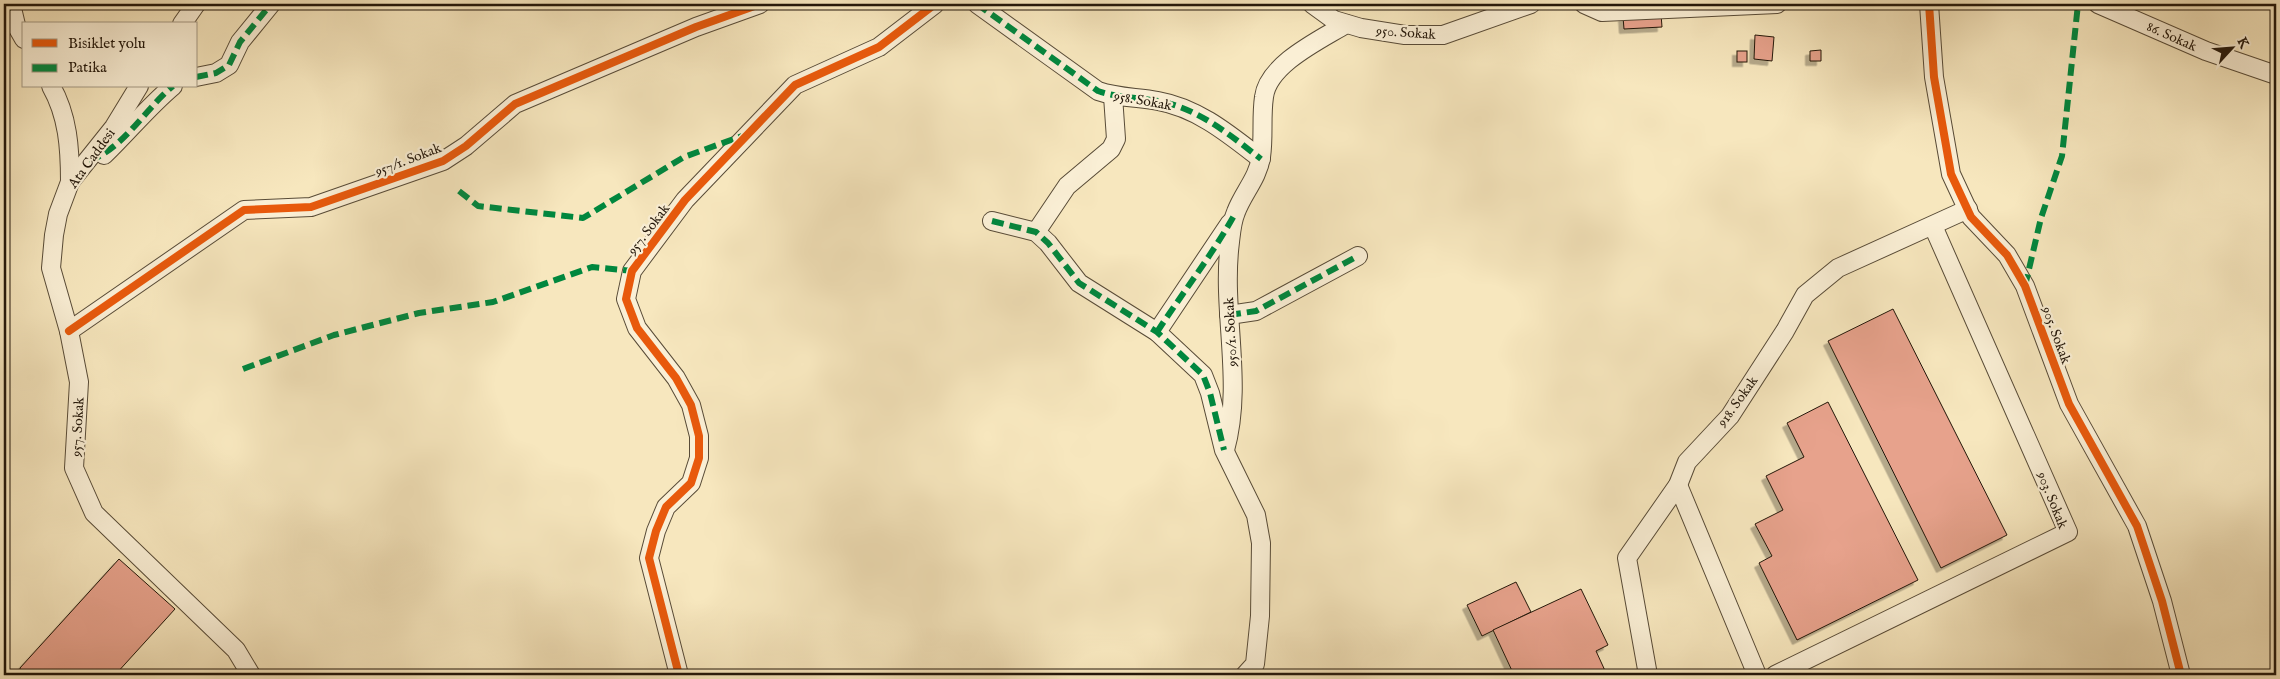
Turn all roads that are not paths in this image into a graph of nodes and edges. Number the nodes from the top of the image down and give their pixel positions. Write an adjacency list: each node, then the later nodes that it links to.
1 (196, 4): 14 (street)
2 (270, 4): 18 (street)
3 (760, 4): 34 (street, 957/1. Sokak)
4 (934, 4): 39 (street, 957. Sokak)
5 (977, 4): 22 (street, 958. Sokak)
6 (1312, 4): 15 (street, 950. Sokak)
7 (1531, 4): 15 (street, 950. Sokak)
8 (1584, 4): 13 (street)
9 (1777, 4): 13 (street)
10 (1929, 4): 26 (street, 905. Sokak)
11 (2098, 4): 17 (street, 86. Sokak)
12 (8, 6): 16 (street)
13 (1602, 8)
14 (183, 22)
15 (1346, 24): 23 (street, 950/1. Sokak)
16 (22, 36)
17 (2276, 75)
18 (198, 77)
19 (52, 88): 25 (street)
20 (138, 88): 24 (street, Ata Caddesi)
21 (171, 88): 24 (street)
22 (1113, 96): 23 (street, 958. Sokak); 30 (street)
23 (1261, 159): 27 (street, 950/1. Sokak)
24 (89, 161): 25 (street, Ata Caddesi)
25 (70, 182): 31 (street, Ata Caddesi)
26 (1968, 210): 29 (street, 918. Sokak); 44 (street, 905. Sokak)
27 (1236, 212): 33 (street, 950/1. Sokak); 35 (street)
28 (992, 221): 30 (street)
29 (1932, 226): 37 (street, 918. Sokak); 43 (street, 903. Sokak)
30 (1036, 232): 35 (street)
31 (54, 235): 34 (street, 957. Sokak)
32 (1358, 256): 33 (street)
33 (1229, 315): 36 (street, 950/1. Sokak)
34 (69, 331): 38 (street, 957. Sokak)
35 (1157, 332): 36 (street)
36 (1224, 450): 40 (street)
37 (1678, 485): 41 (street, 918. Sokak); 42 (street)
38 (251, 675)
39 (679, 675)
40 (1245, 675)
41 (1648, 675)
42 (1757, 675)
43 (1775, 675)
44 (2181, 675)

